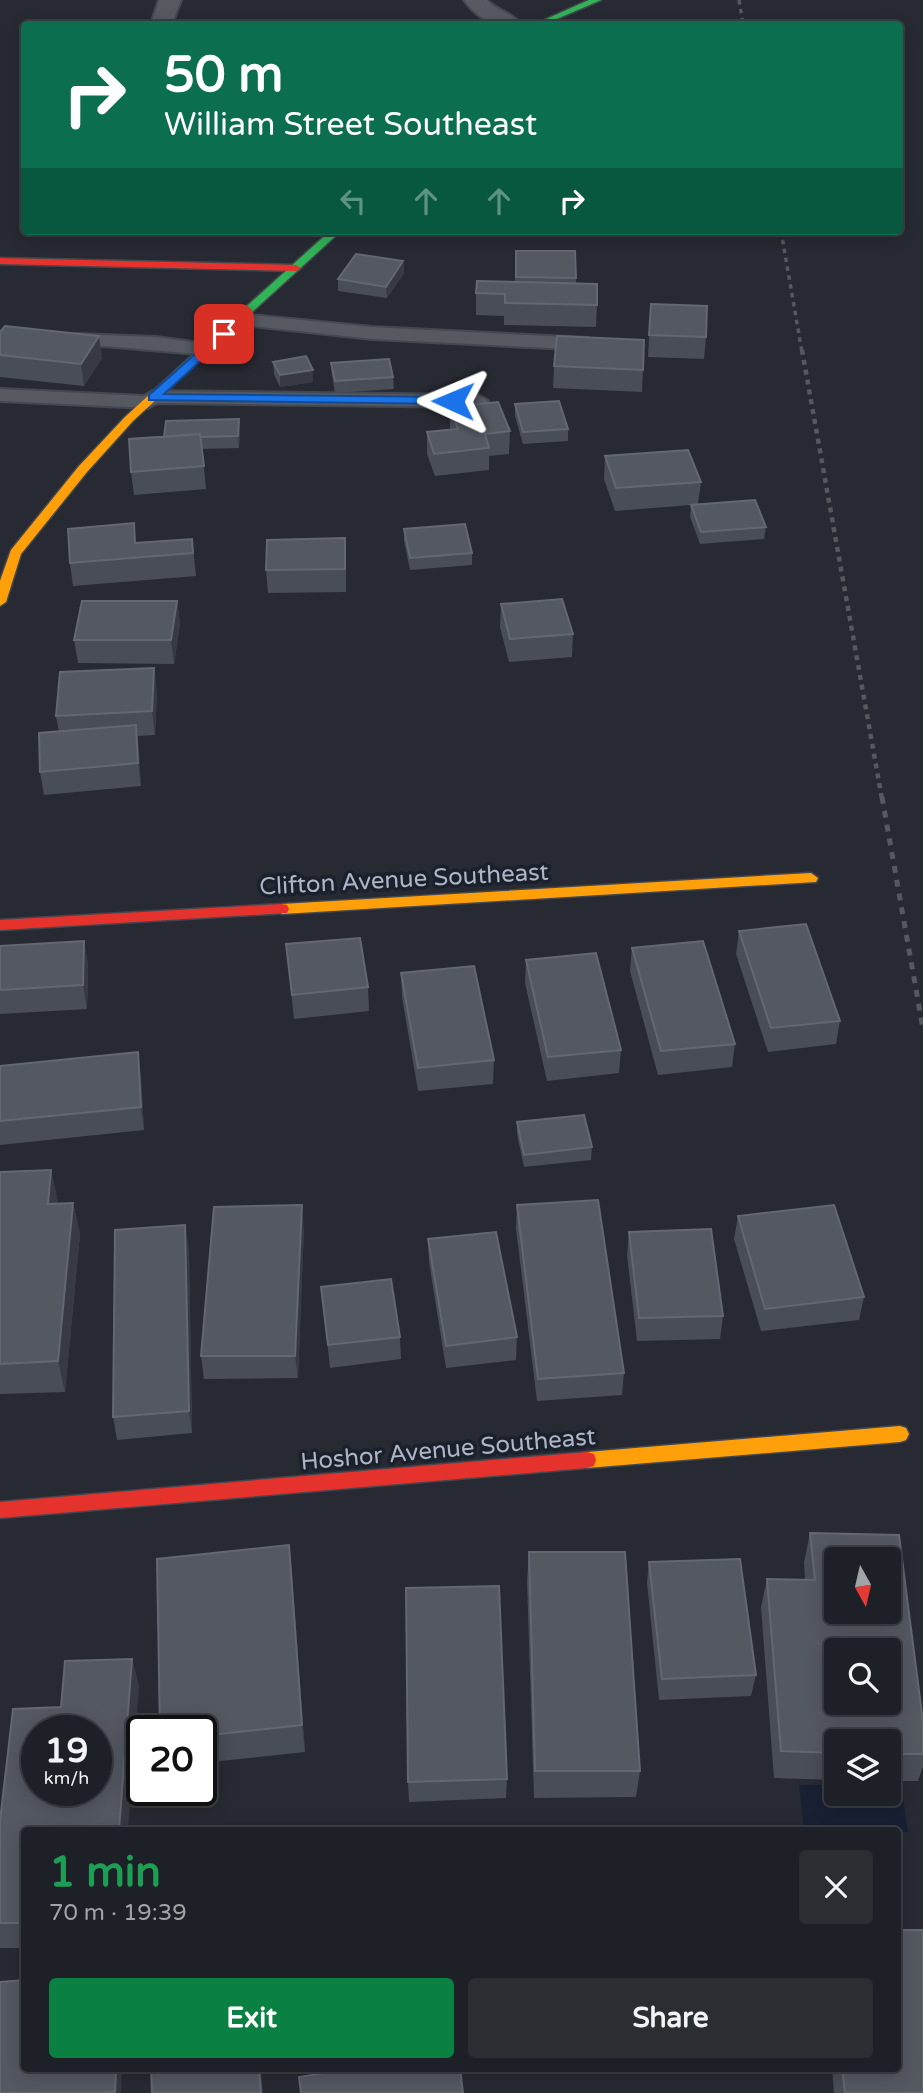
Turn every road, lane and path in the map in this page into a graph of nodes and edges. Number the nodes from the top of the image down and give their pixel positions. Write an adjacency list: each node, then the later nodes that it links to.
1 (170, 0): 4 (street)
2 (475, 0): 5 (street)
3 (597, 0): 6 (street)
4 (163, 21)
5 (503, 21)
6 (546, 21)
7 (332, 235): 9 (street)
8 (0, 261): 9 (street)
9 (296, 268): 10 (street)
10 (241, 320): 12 (lane); 13 (street)
11 (0, 342): 13 (lane)
12 (588, 344)
13 (208, 349): 15 (street)
14 (0, 395): 15 (lane)
15 (151, 400): 16 (lane); 17 (street)
16 (478, 401)
17 (0, 602)
18 (811, 878): 19 (street, Clifton Avenue Southeast)
19 (0, 925)
20 (900, 1434): 21 (street, Hoshor Avenue Southeast)
21 (0, 1510)

